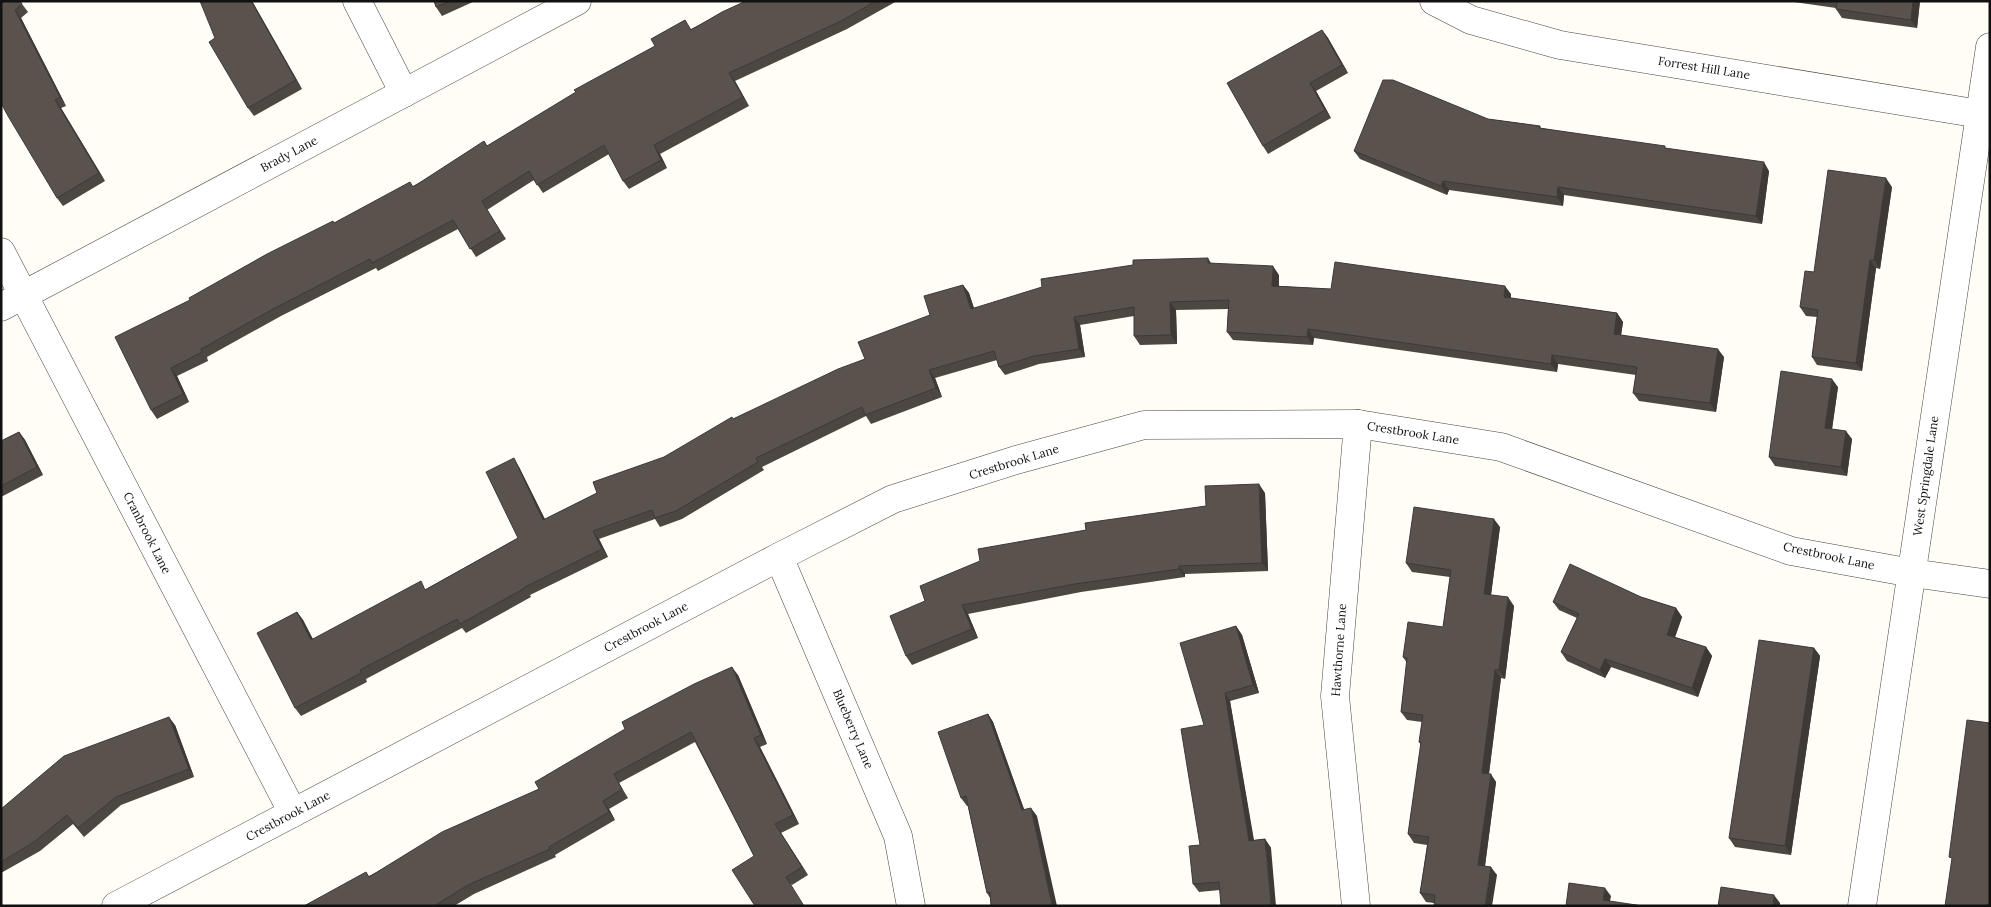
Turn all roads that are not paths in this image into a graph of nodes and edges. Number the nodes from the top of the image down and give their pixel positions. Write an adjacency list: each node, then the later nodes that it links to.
1 (357, 1): 5 (street)
2 (577, 1): 5 (street, Brady Lane)
3 (1434, 1): 6 (street, Forrest Hill Lane)
4 (1990, 47): 6 (street, West Springdale Lane)
5 (404, 93): 8 (street, Brady Lane)
6 (1980, 114): 11 (street, West Springdale Lane)
7 (1, 252): 8 (street, Cranbrook Lane)
8 (13, 301): 13 (street, Cranbrook Lane)
9 (1358, 424): 10 (street, Crestbrook Lane); 11 (street, Crestbrook Lane); 16 (street, Hawthorne Lane)
10 (779, 557): 13 (street, Crestbrook Lane); 15 (street, Blueberry Lane)
11 (1912, 573): 12 (street, Crestbrook Lane); 17 (street, West Springdale Lane)
12 (1990, 584)
13 (293, 813): 14 (street, Crestbrook Lane)
14 (116, 906)
15 (911, 906)
16 (1356, 906)
17 (1862, 906)

